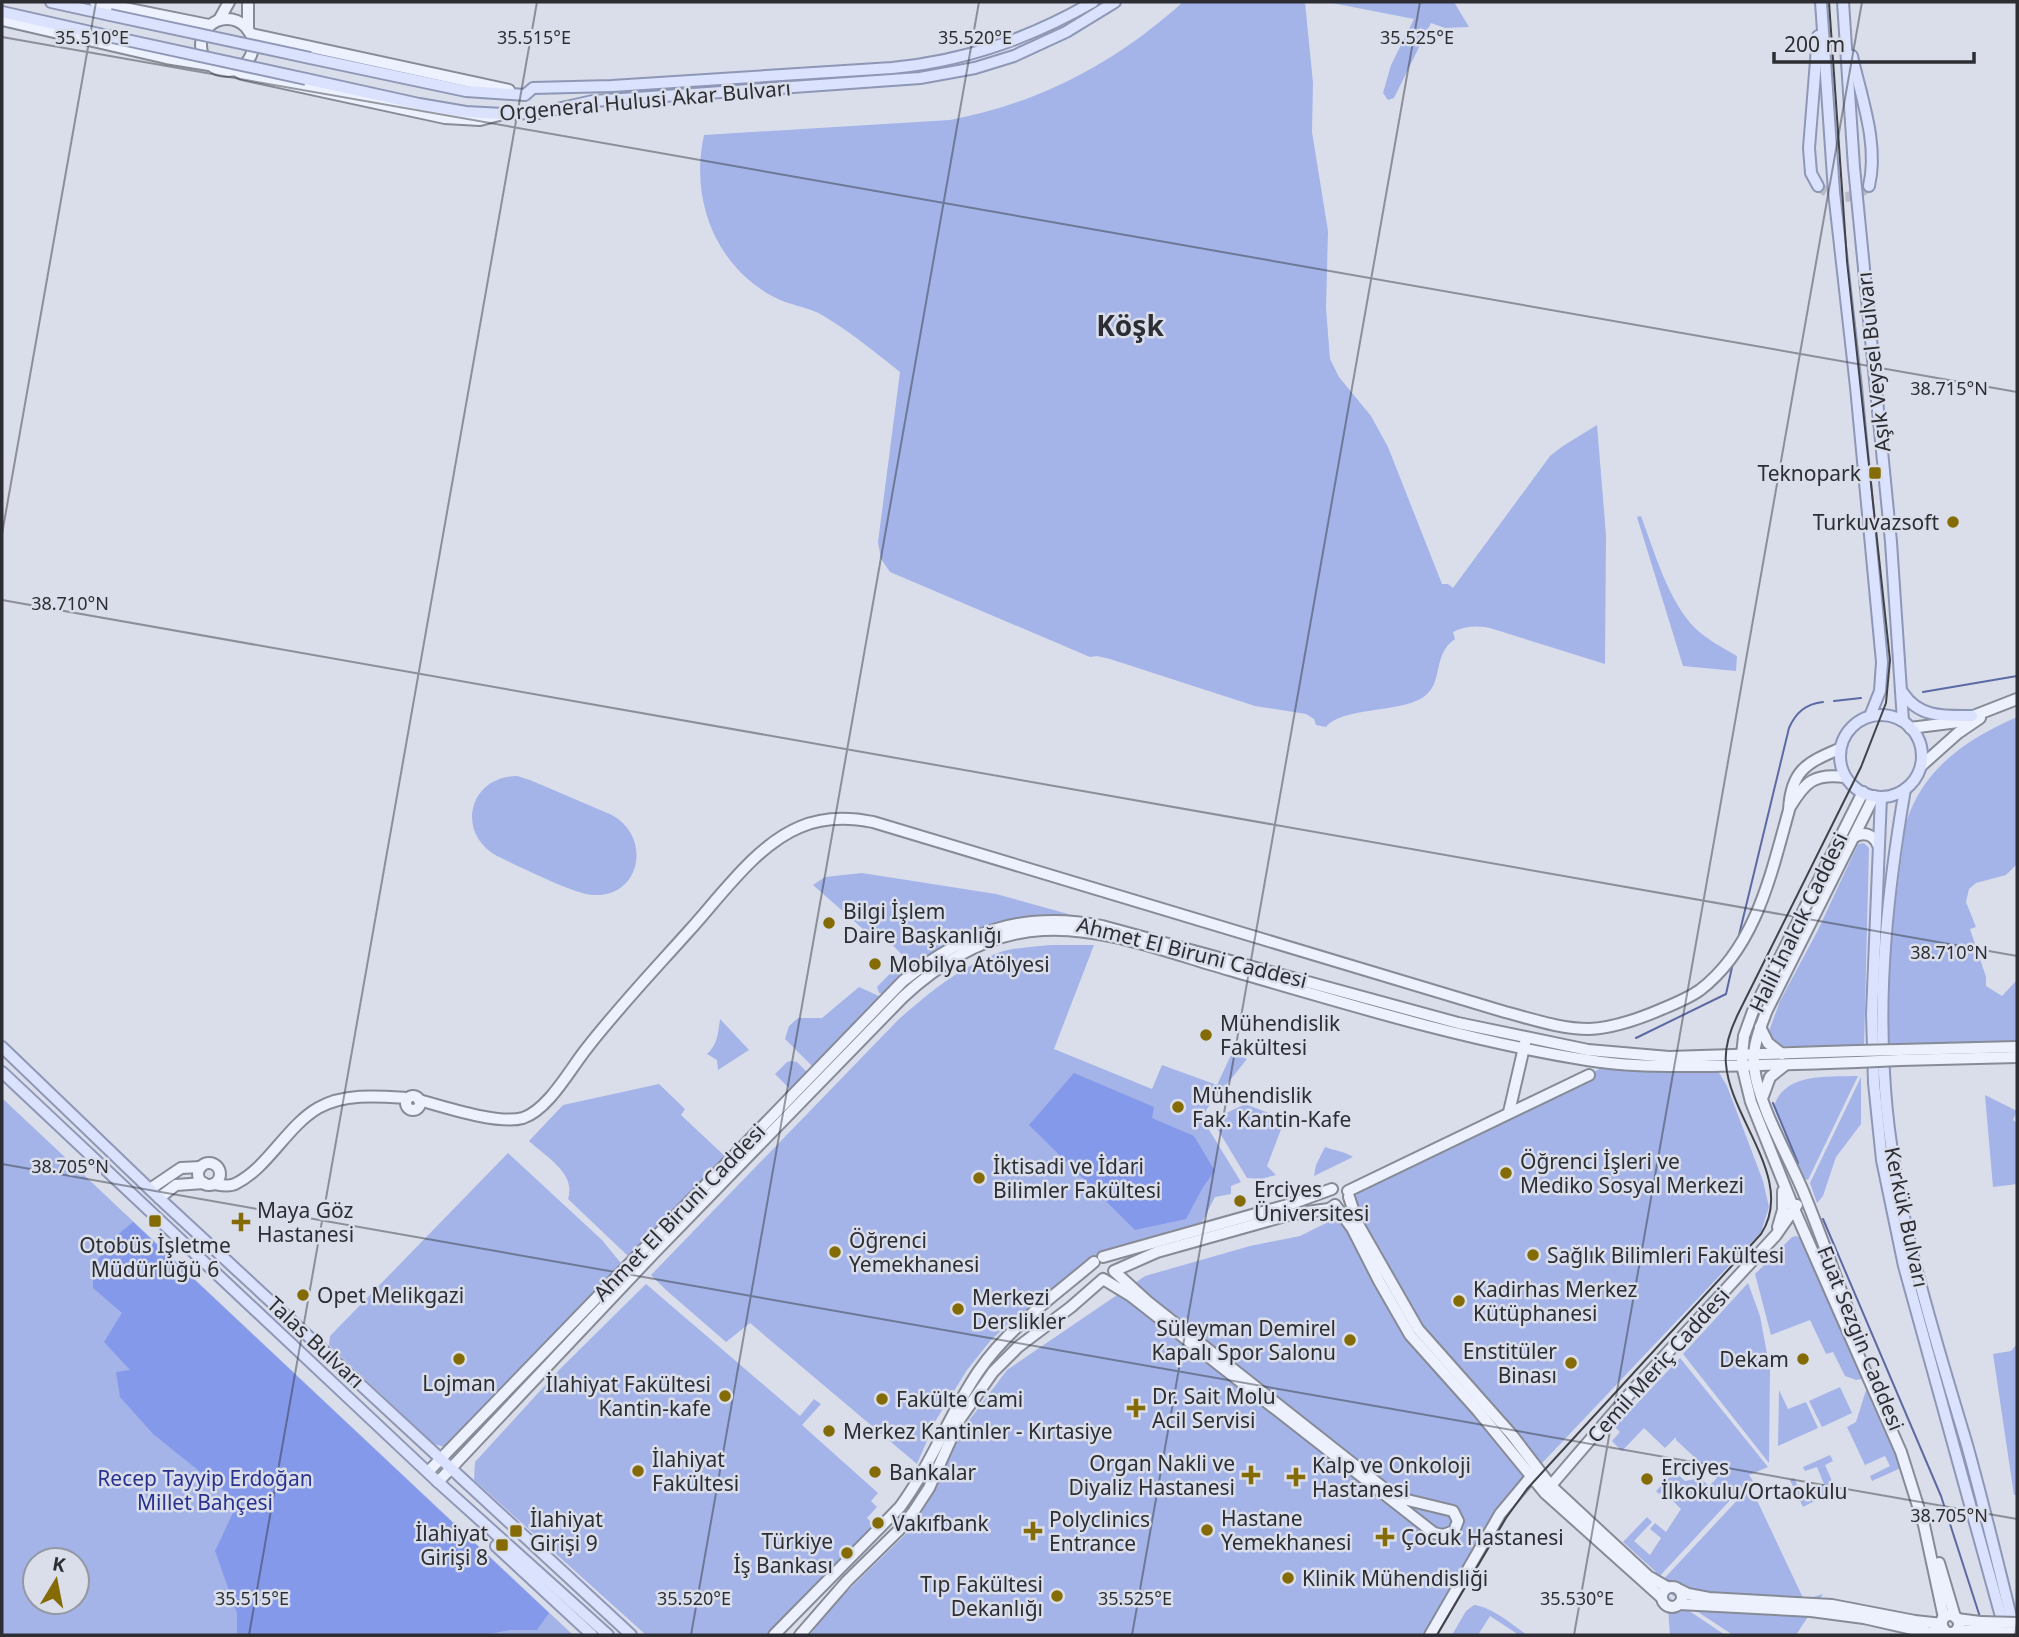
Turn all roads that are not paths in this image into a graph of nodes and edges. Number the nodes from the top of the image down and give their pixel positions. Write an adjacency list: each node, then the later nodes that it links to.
1 (51, 2): 16 (main road, Orgeneral Hulusi Akar Bulvarı, bridge)
2 (95, 2): 11 (street)
3 (229, 2): 11 (street)
4 (248, 2): 13 (street)
5 (1093, 2): 16 (main road, Orgeneral Hulusi Akar Bulvarı)
6 (1115, 2): 17 (main road, Orgeneral Hulusi Akar Bulvarı)
7 (1821, 2): 18 (main road); 23 (main road, Aşık Veysel Bulvarı)
8 (1843, 2): 12 (main road, Aşık Veysel Bulvarı)
9 (2, 12): 17 (main road, Orgeneral Hulusi Akar Bulvarı, bridge)
10 (2, 20): 14 (street)
11 (214, 23): 13 (street); 14 (street)
12 (1844, 23): 19 (main road); 20 (main road, Aşık Veysel Bulvarı)
13 (250, 32): 15 (street); 16 (street)
14 (209, 65): 15 (street)
15 (235, 70): 17 (street)
16 (525, 95)
17 (503, 114)
18 (1818, 186)
19 (1869, 186)
20 (1903, 693): 24 (main road); 25 (main road, Aşık Veysel Bulvarı)
21 (2017, 699): 22 (street)
22 (2001, 706): 24 (street); 27 (street)
23 (1870, 716): 25 (main road); 26 (main road)
24 (1972, 716): 25 (street)
25 (1907, 724): 27 (main road)
26 (1839, 749): 28 (main road); 32 (street)
27 (1921, 766): 29 (main road)
28 (1845, 777): 30 (main road); 32 (street)
29 (1905, 789): 31 (main road); 85 (main road, Kerkük Bulvarı)
30 (1863, 792): 31 (main road); 42 (street, Halil İnalcık Caddesi)
31 (1878, 797): 33 (street, Halil İnalcık Caddesi); 34 (main road, Kerkük Bulvarı)
32 (1789, 810): 52 (street)
33 (1854, 837): 34 (street); 35 (street, Halil İnalcık Caddesi)
34 (1878, 845): 92 (main road, Kerkük Bulvarı)
35 (1760, 1027): 41 (street); 43 (street, Halil İnalcık Caddesi)
36 (1525, 1043): 42 (street, Ahmet El Biruni Caddesi); 48 (street); 67 (street, Ahmet El Biruni Caddesi)
37 (2017, 1046): 39 (street)
38 (2, 1047): 54 (main road, Talas Bulvarı)
39 (1900, 1055): 40 (street); 41 (street, Ahmet El Biruni Caddesi, bridge)
40 (2017, 1057)
41 (1784, 1059): 43 (street, Ahmet El Biruni Caddesi); 47 (street)
42 (1742, 1060): 43 (street, Ahmet El Biruni Caddesi); 51 (street, Fuat Sezgin Caddesi)
43 (1754, 1060): 47 (street, Fuat Sezgin Caddesi)
44 (2, 1072): 72 (main road, Talas Bulvarı)
45 (1589, 1075): 48 (street)
46 (2, 1082): 86 (main road)
47 (1762, 1099): 57 (street, Fuat Sezgin Caddesi)
48 (1509, 1112): 56 (street)
49 (201, 1167): 50 (street); 53 (street); 54 (street)
50 (219, 1169): 52 (street); 53 (street)
51 (1781, 1177): 60 (street, Fuat Sezgin Caddesi); 63 (street)
52 (240, 1179): 53 (street)
53 (209, 1183): 58 (street)
54 (150, 1189): 58 (main road, Talas Bulvarı)
55 (1332, 1189): 56 (street); 59 (street); 61 (street)
56 (1349, 1194): 59 (street); 73 (street)
57 (1804, 1194): 60 (street); 82 (street, Fuat Sezgin Caddesi)
58 (159, 1198): 70 (main road, Talas Bulvarı)
59 (1335, 1205): 61 (street); 73 (street)
60 (1794, 1209): 62 (street, Fuat Sezgin Caddesi); 63 (street)
61 (1244, 1222): 64 (street); 65 (street)
62 (1805, 1234): 63 (street); 79 (street, Fuat Sezgin Caddesi)
63 (1767, 1244): 75 (street, Cemil Meriç Caddesi)
64 (1098, 1260): 65 (street); 66 (street); 68 (street)
65 (1114, 1271): 66 (street); 66 (street)
66 (1104, 1279): 69 (street)
67 (606, 1296): 70 (street, Ahmet El Biruni Caddesi); 71 (street, Ahmet El Biruni Caddesi)
68 (1049, 1300): 69 (street); 89 (street)
69 (1061, 1315): 90 (street)
70 (442, 1458): 71 (main road, Talas Bulvarı); 72 (street, Ahmet El Biruni Caddesi)
71 (452, 1467): 74 (street, Ahmet El Biruni Caddesi); 88 (main road, Talas Bulvarı)
72 (428, 1472): 74 (main road, Talas Bulvarı)
73 (1534, 1473): 75 (street); 91 (street)
74 (438, 1482): 87 (main road, Talas Bulvarı)
75 (1548, 1490): 76 (street); 78 (street)
76 (1668, 1587): 77 (street); 78 (street)
77 (1679, 1590): 80 (street); 81 (street)
78 (1661, 1597): 80 (street)
79 (1940, 1602): 81 (street); 82 (street, Fuat Sezgin Caddesi)
80 (1679, 1604): 82 (street)
81 (1915, 1621): 82 (street)
82 (1949, 1622): 84 (street)
83 (2017, 1623): 84 (street, bridge)
84 (1981, 1627): 85 (street, bridge)
85 (2017, 1634)
86 (592, 1635)
87 (608, 1635)
88 (631, 1635)
89 (774, 1635)
90 (800, 1635)
91 (1430, 1635)
92 (2006, 1635)

